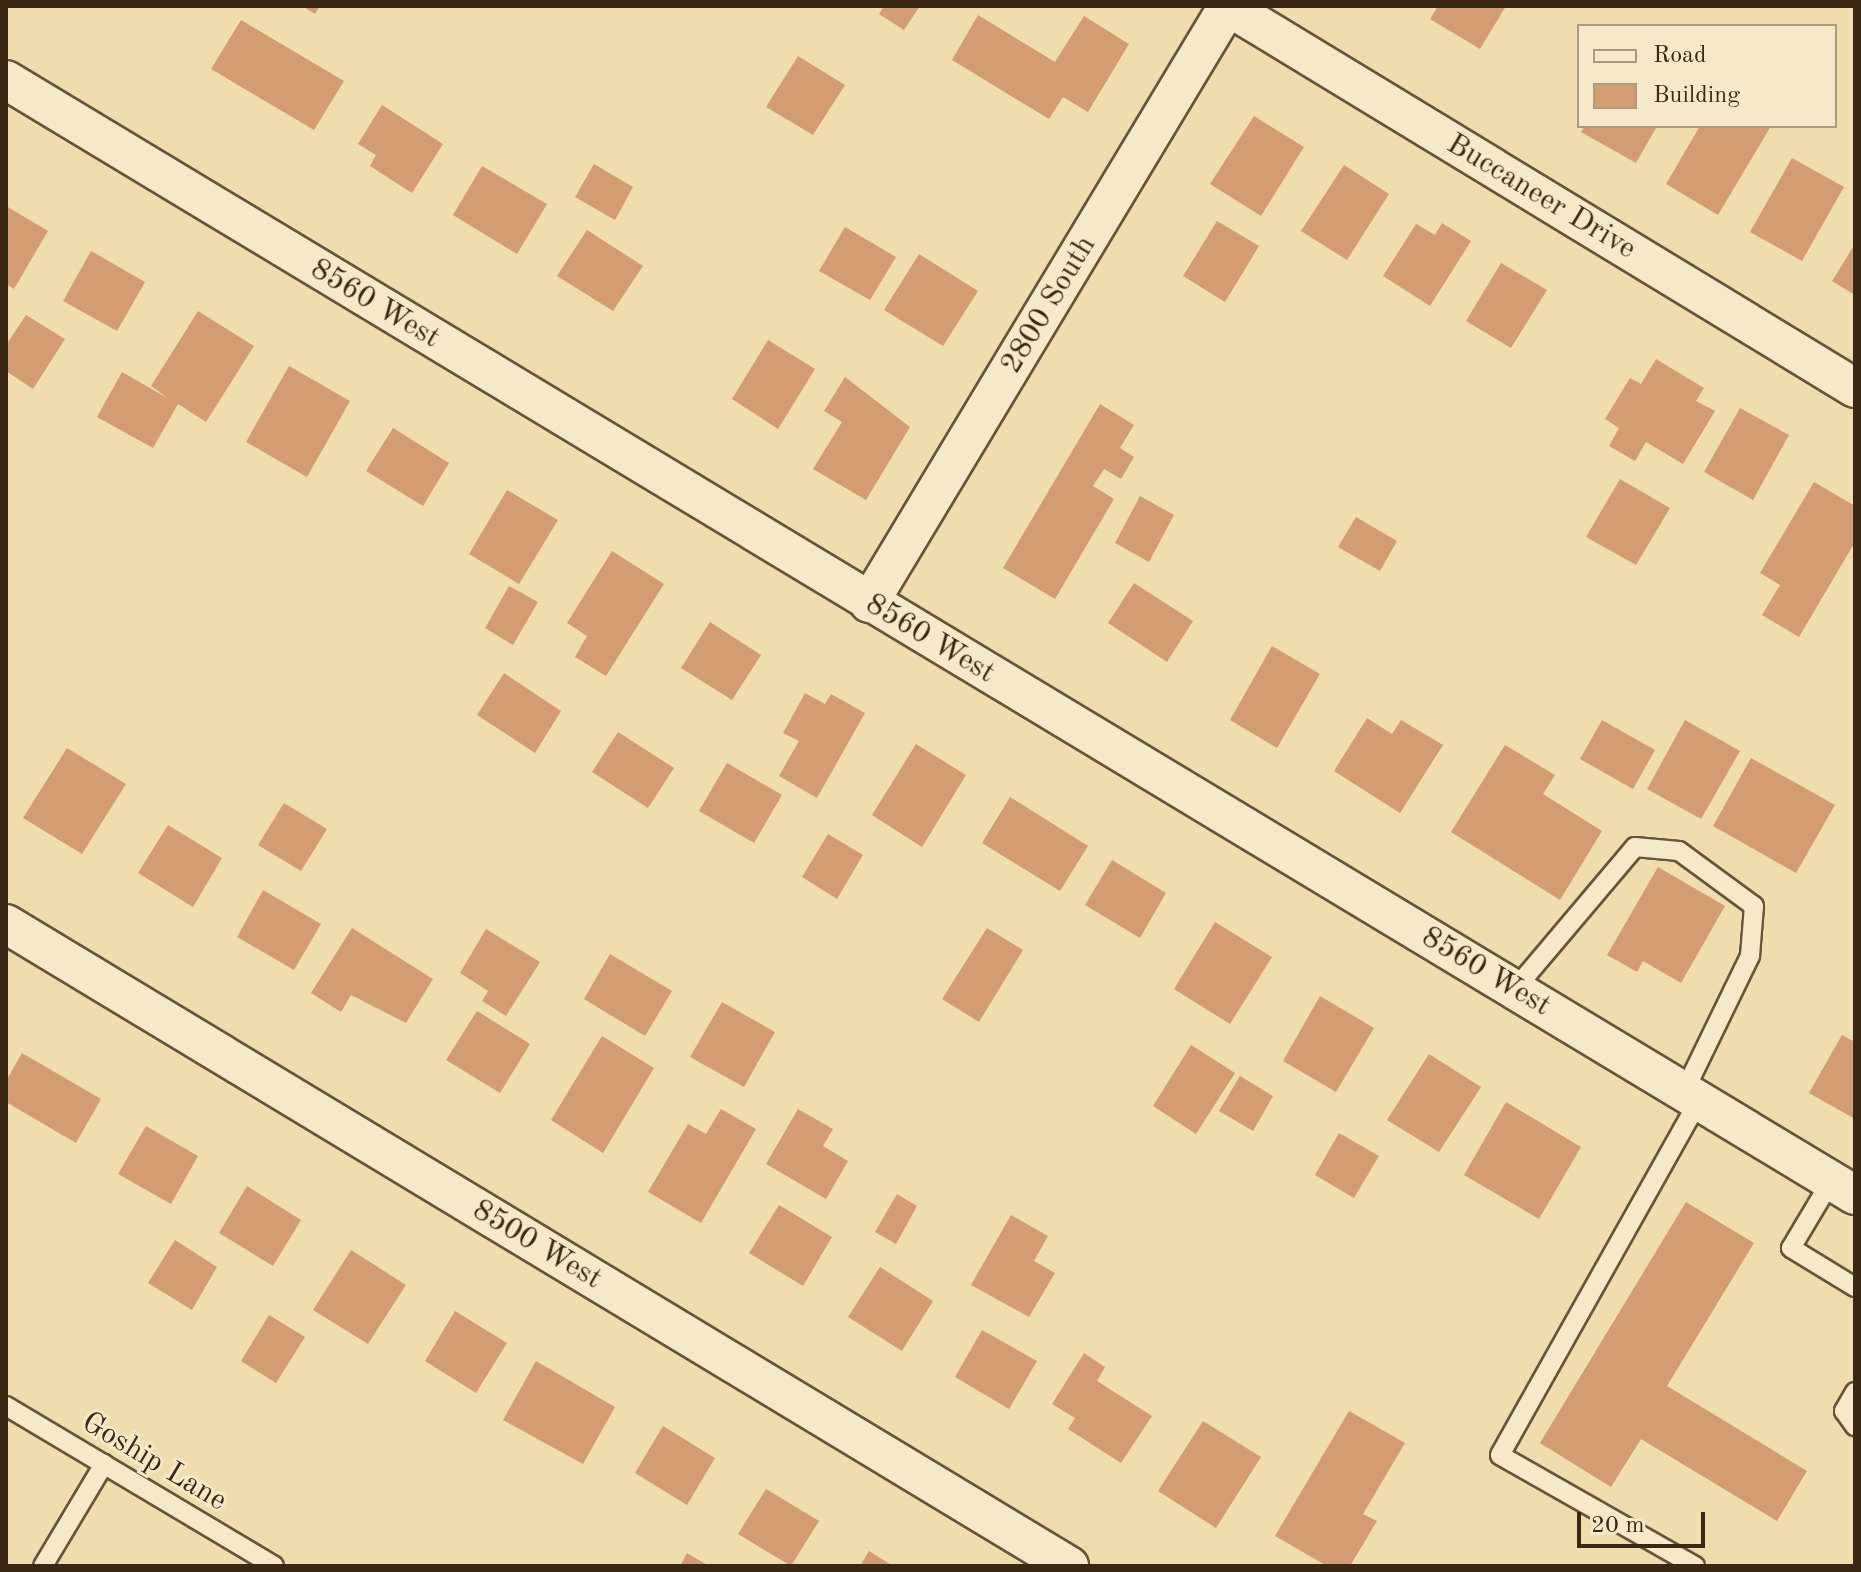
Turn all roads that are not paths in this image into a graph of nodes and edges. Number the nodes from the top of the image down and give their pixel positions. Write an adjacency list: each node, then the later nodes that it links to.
1 (1228, 6): 3 (street, Buccaneer Drive); 4 (street, 2800 South)
2 (6, 80): 4 (street, 8560 West)
3 (1855, 388)
4 (869, 603): 6 (street, 8560 West)
5 (6, 924): 16 (street, 8500 West)
6 (1515, 989): 7 (street, 8560 West); 7 (lane)
7 (1692, 1096): 8 (street, 8560 West); 17 (lane)
8 (1843, 1188): 9 (lane)
9 (1855, 1287)
10 (1855, 1392): 12 (lane)
11 (6, 1406): 13 (lane, Goship Lane)
12 (1855, 1426)
13 (104, 1464): 14 (lane); 15 (lane, Goship Lane)
14 (43, 1566)
15 (274, 1566)
16 (1069, 1566)
17 (1695, 1566)

